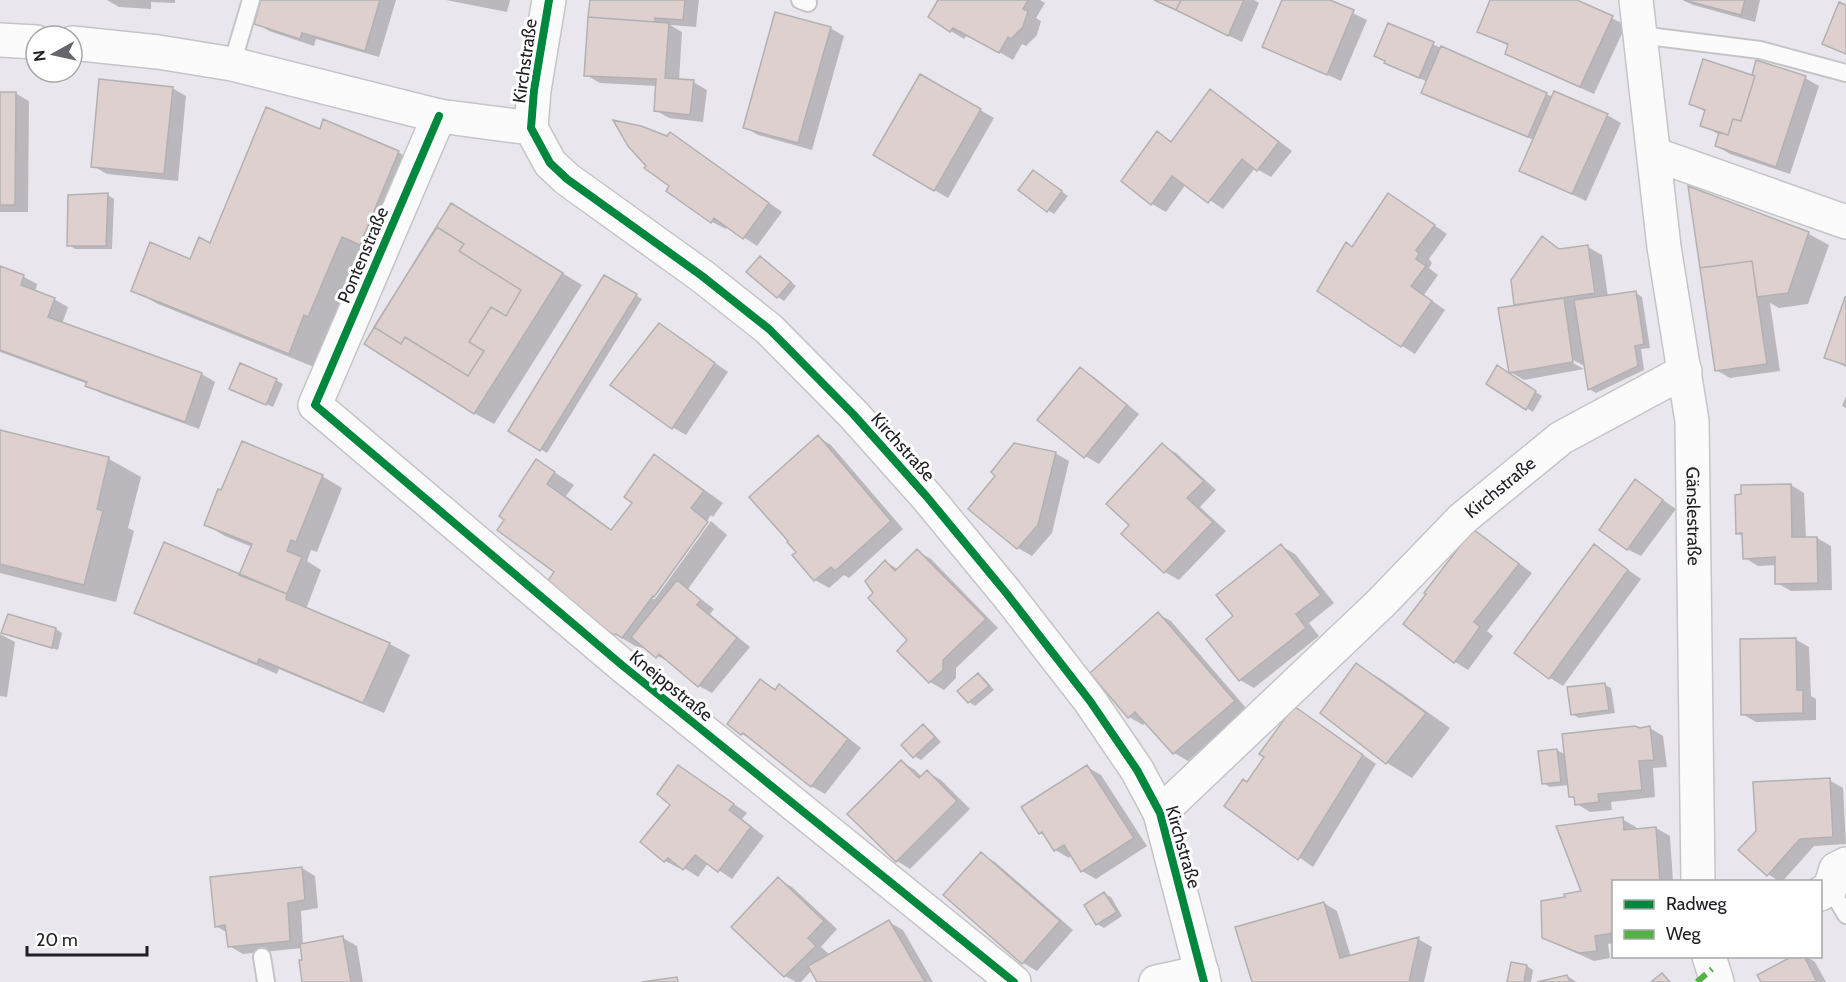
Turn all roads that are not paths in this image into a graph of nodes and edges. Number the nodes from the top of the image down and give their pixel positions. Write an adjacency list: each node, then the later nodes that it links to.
1 (251, 0): 8 (lane)
2 (549, 0): 11 (street, Kirchstraße)
3 (1636, 0): 4 (street, Gänslestraße)
4 (1640, 35): 9 (lane); 12 (street, Gänslestraße)
5 (0, 40): 6 (street)
6 (24, 41)
7 (84, 44): 8 (street)
8 (232, 64): 10 (street)
9 (1846, 73)
10 (439, 116): 11 (street); 15 (street, Pontenstraße)
11 (531, 128): 16 (street, Kirchstraße)
12 (1654, 154): 13 (street); 14 (street, Gänslestraße)
13 (1846, 222)
14 (1684, 371): 16 (street, Kirchstraße); 17 (street, Gänslestraße)
15 (315, 405): 21 (street, Kneippstraße)
16 (1160, 813): 19 (street, Kirchstraße)
17 (1698, 880)
18 (262, 957): 20 (lane)
19 (1203, 977): 22 (street)
20 (266, 982)
21 (1014, 982)
22 (1156, 982)

